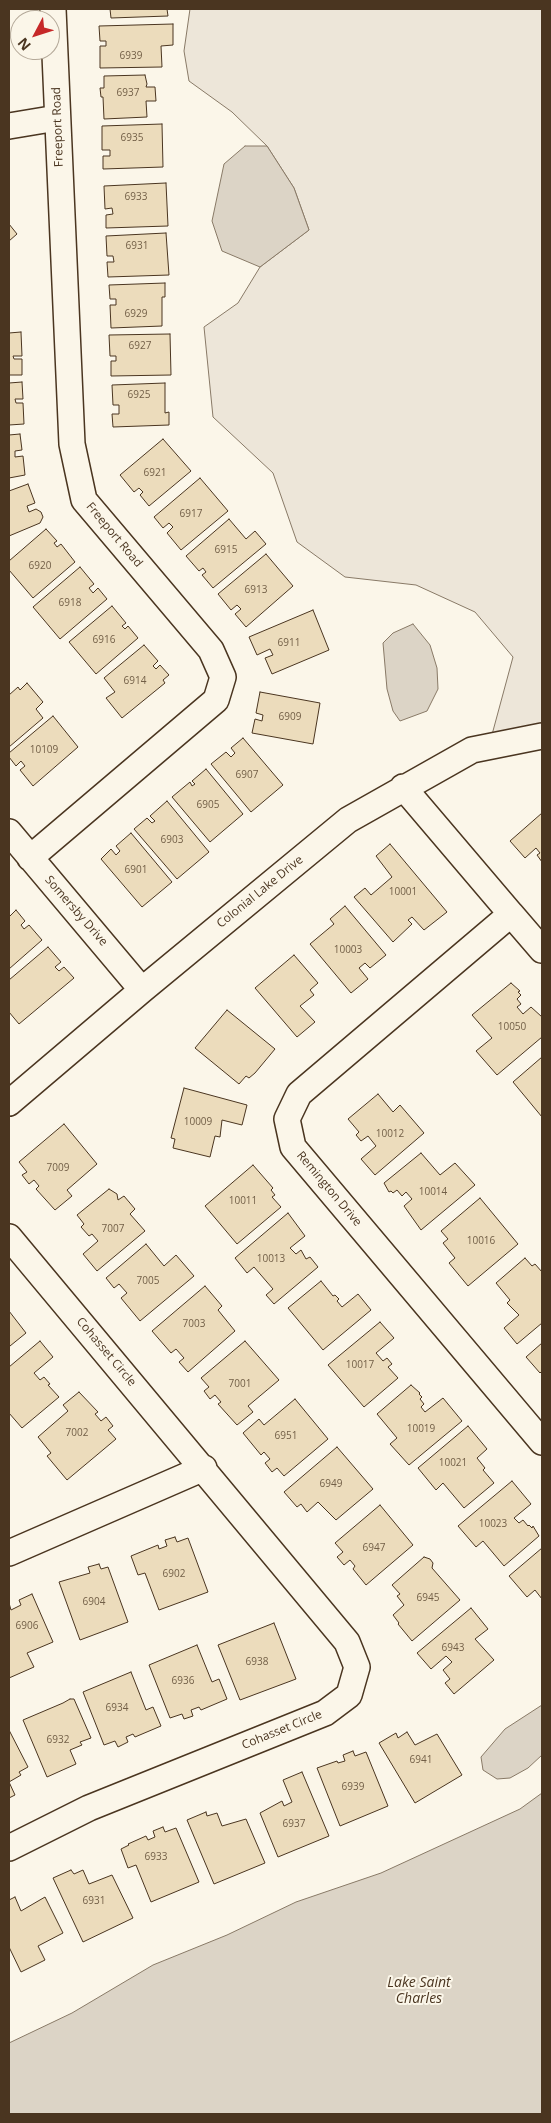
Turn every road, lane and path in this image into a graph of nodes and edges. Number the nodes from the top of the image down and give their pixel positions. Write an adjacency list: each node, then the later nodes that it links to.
1 (53, 9): 2 (street, Freeport Road)
2 (58, 118): 3 (street); 7 (street, Freeport Road)
3 (9, 126)
4 (542, 736): 5 (street, Colonial Lake Drive)
5 (403, 787): 8 (street); 10 (street, Colonial Lake Drive)
6 (9, 832): 7 (street, Somersby Drive)
7 (30, 858): 10 (street, Somersby Drive)
8 (512, 914): 9 (street); 13 (street, Remington Drive)
9 (542, 950)
10 (142, 990): 11 (street, Colonial Lake Drive)
11 (9, 1103)
12 (9, 1236): 14 (street, Cohasset Circle)
13 (542, 1442)
14 (204, 1468): 15 (street); 16 (street, Cohasset Circle)
15 (9, 1553)
16 (9, 1848)

